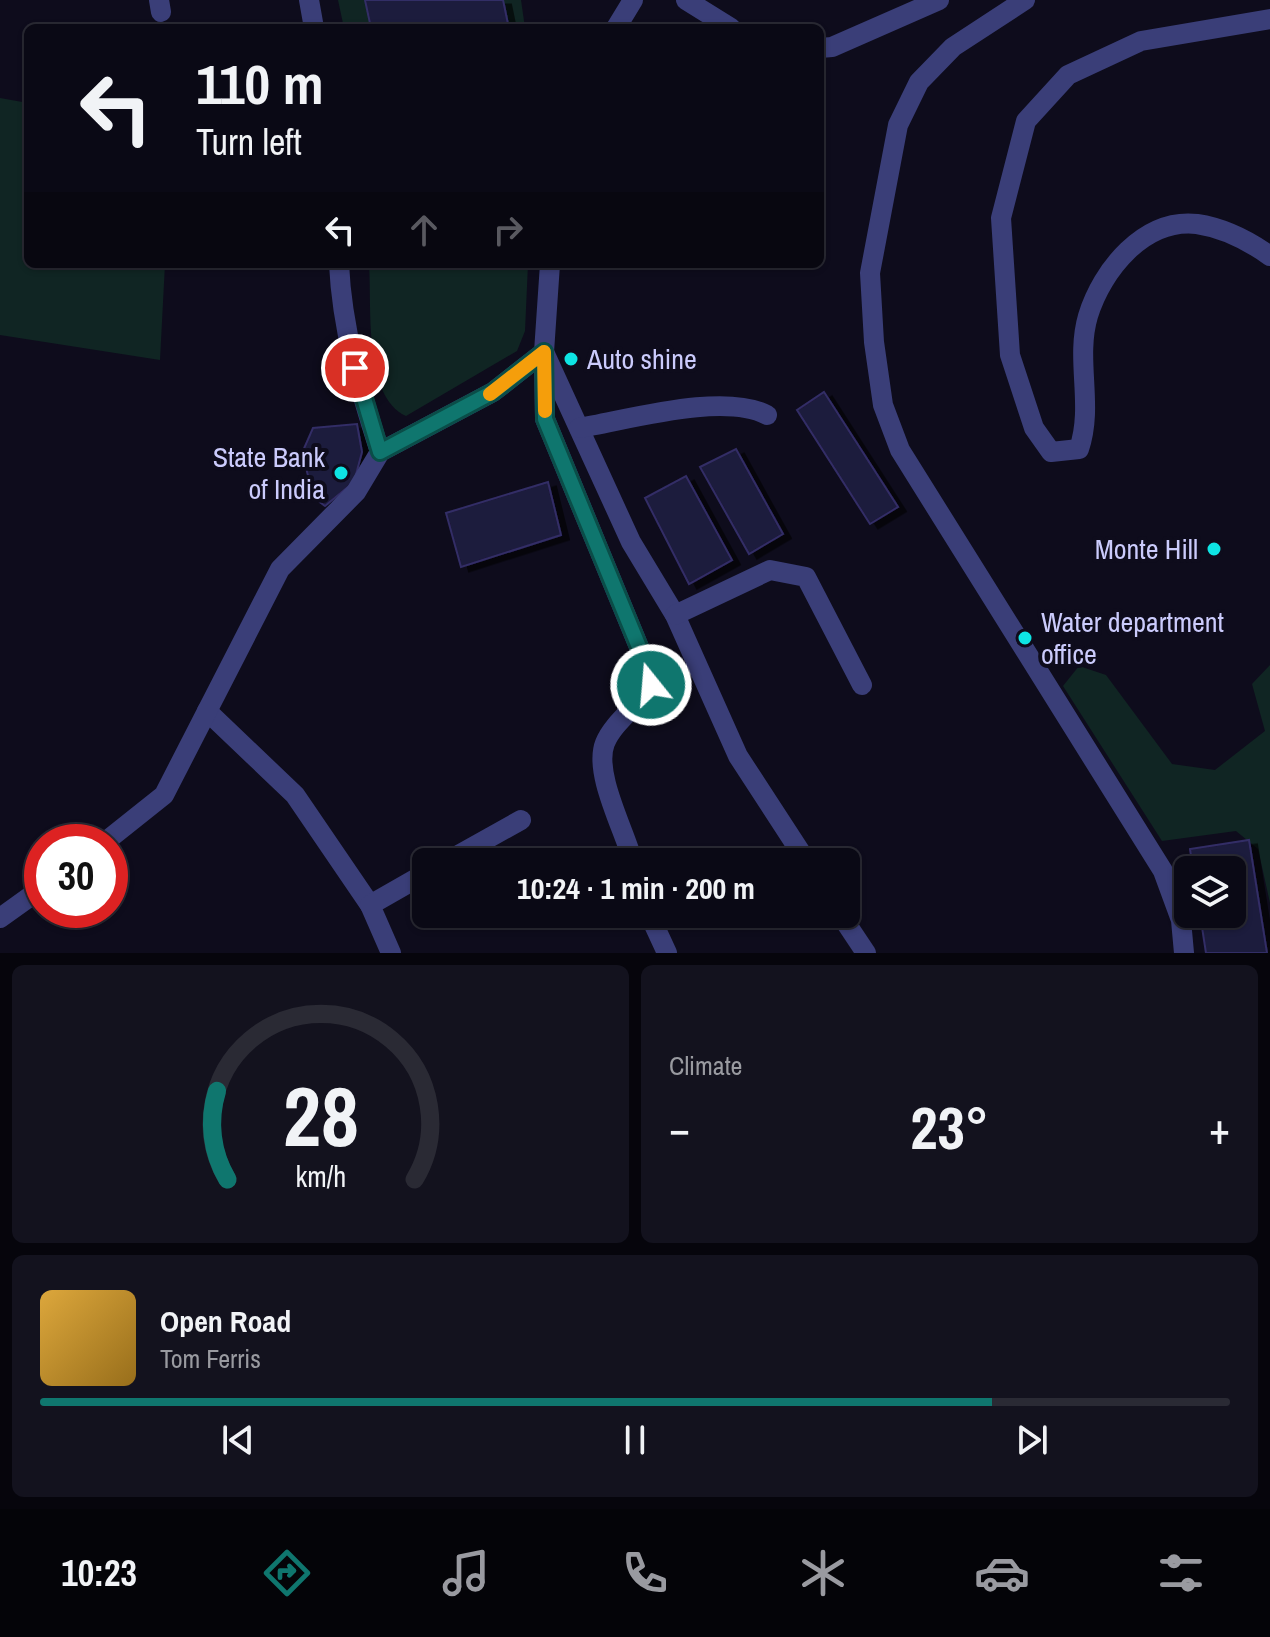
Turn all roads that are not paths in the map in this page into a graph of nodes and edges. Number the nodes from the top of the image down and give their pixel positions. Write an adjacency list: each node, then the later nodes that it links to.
1 (309, 0): 7 (street)
2 (633, 0): 8 (street)
3 (686, 0): 9 (street)
4 (939, 0): 10 (street)
5 (1025, 0): 35 (street)
6 (1270, 19): 11 (street)
7 (313, 24)
8 (618, 24)
9 (725, 24)
10 (824, 48)
11 (1270, 256)
12 (339, 268): 17 (street)
13 (550, 268): 14 (street)
14 (544, 352): 16 (street); 17 (street); 24 (street)
15 (767, 415): 16 (street)
16 (579, 428): 18 (street)
17 (380, 452): 20 (street)
18 (675, 615): 19 (street); 25 (street)
19 (862, 685)
20 (207, 711): 22 (street); 28 (street)
21 (521, 820): 23 (street)
22 (128, 824)
23 (471, 848)
24 (628, 848)
25 (798, 848)
26 (412, 881): 28 (street)
27 (24, 901): 29 (street)
28 (370, 905): 32 (street)
29 (0, 918)
30 (655, 928): 33 (street)
31 (849, 928): 34 (street)
32 (391, 953)
33 (667, 953)
34 (866, 953)
35 (1184, 953)

